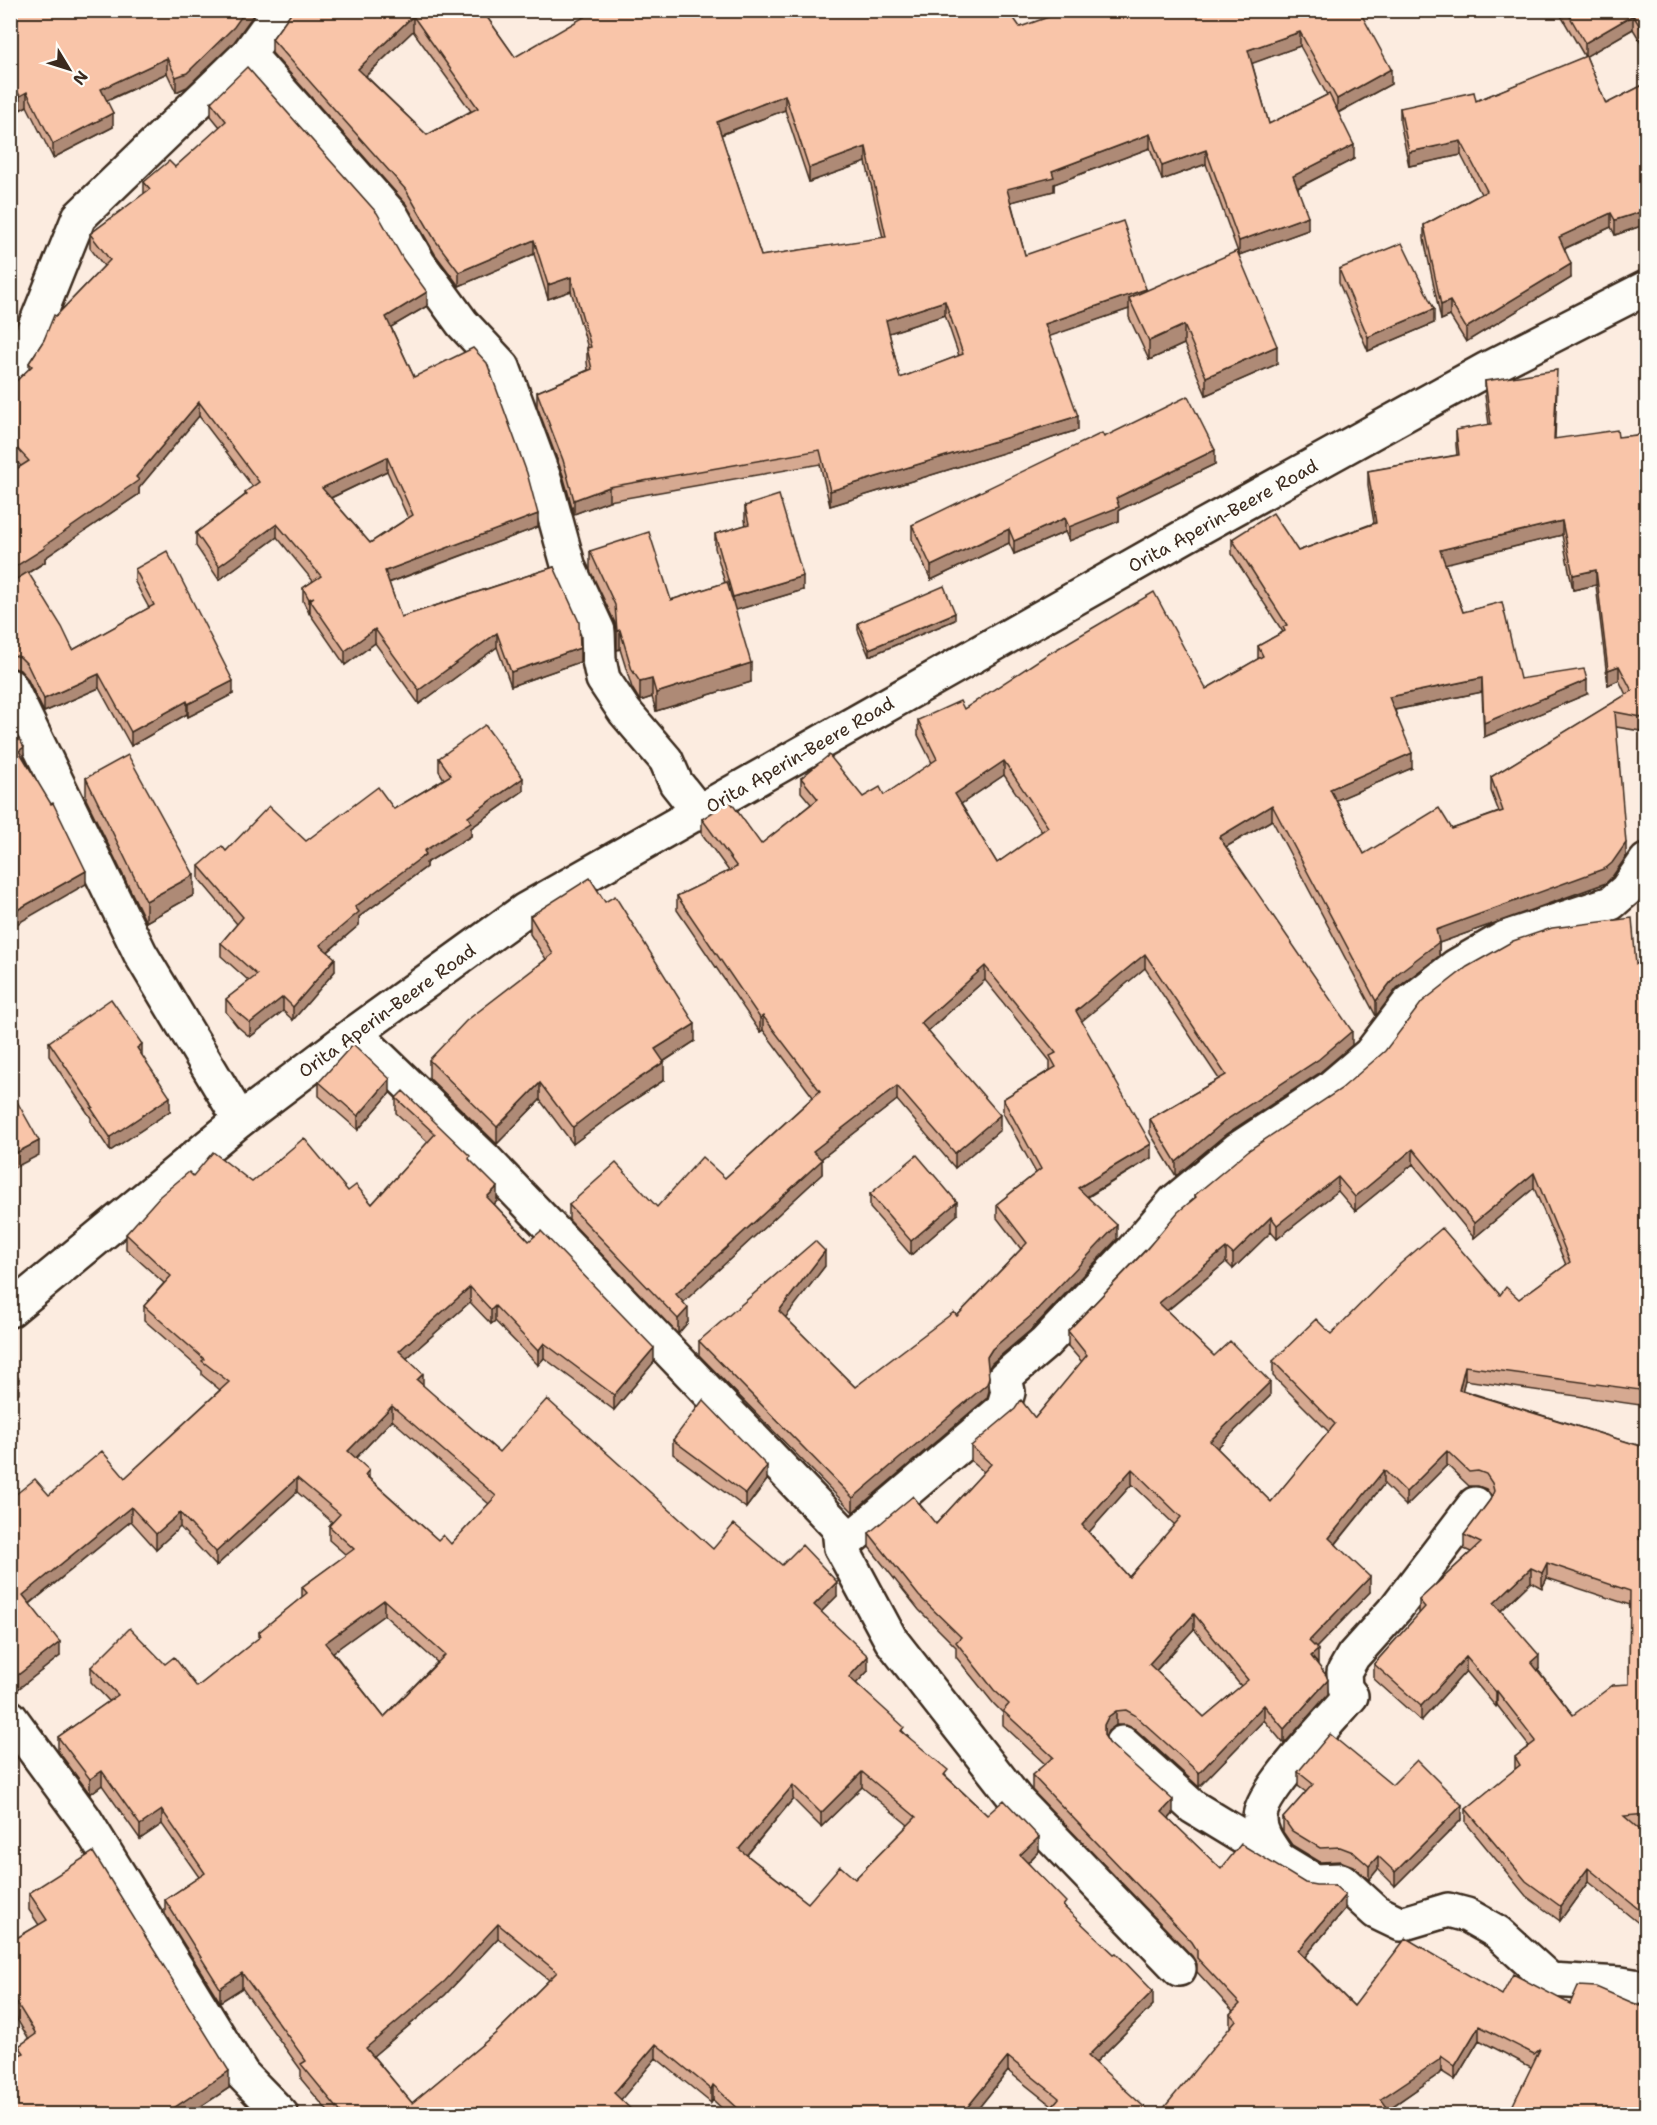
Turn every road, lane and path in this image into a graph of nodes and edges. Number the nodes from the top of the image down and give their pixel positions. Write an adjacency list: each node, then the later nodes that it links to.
1 (280, 10): 2 (street)
2 (248, 54): 4 (street); 6 (street)
3 (1647, 288): 6 (street, Orita Aperin-Beere Road)
4 (10, 372)
5 (10, 686): 9 (street)
6 (699, 812): 8 (street, Orita Aperin-Beere Road)
7 (1647, 861): 12 (street)
8 (355, 1033): 9 (street, Orita Aperin-Beere Road); 12 (street)
9 (240, 1120): 10 (street, Orita Aperin-Beere Road)
10 (10, 1310)
11 (1475, 1504): 15 (street)
12 (841, 1548): 16 (street)
13 (10, 1717): 18 (street)
14 (1122, 1743): 15 (street)
15 (1278, 1858): 17 (street)
16 (1179, 1969)
17 (1647, 1988)
18 (281, 2115)

